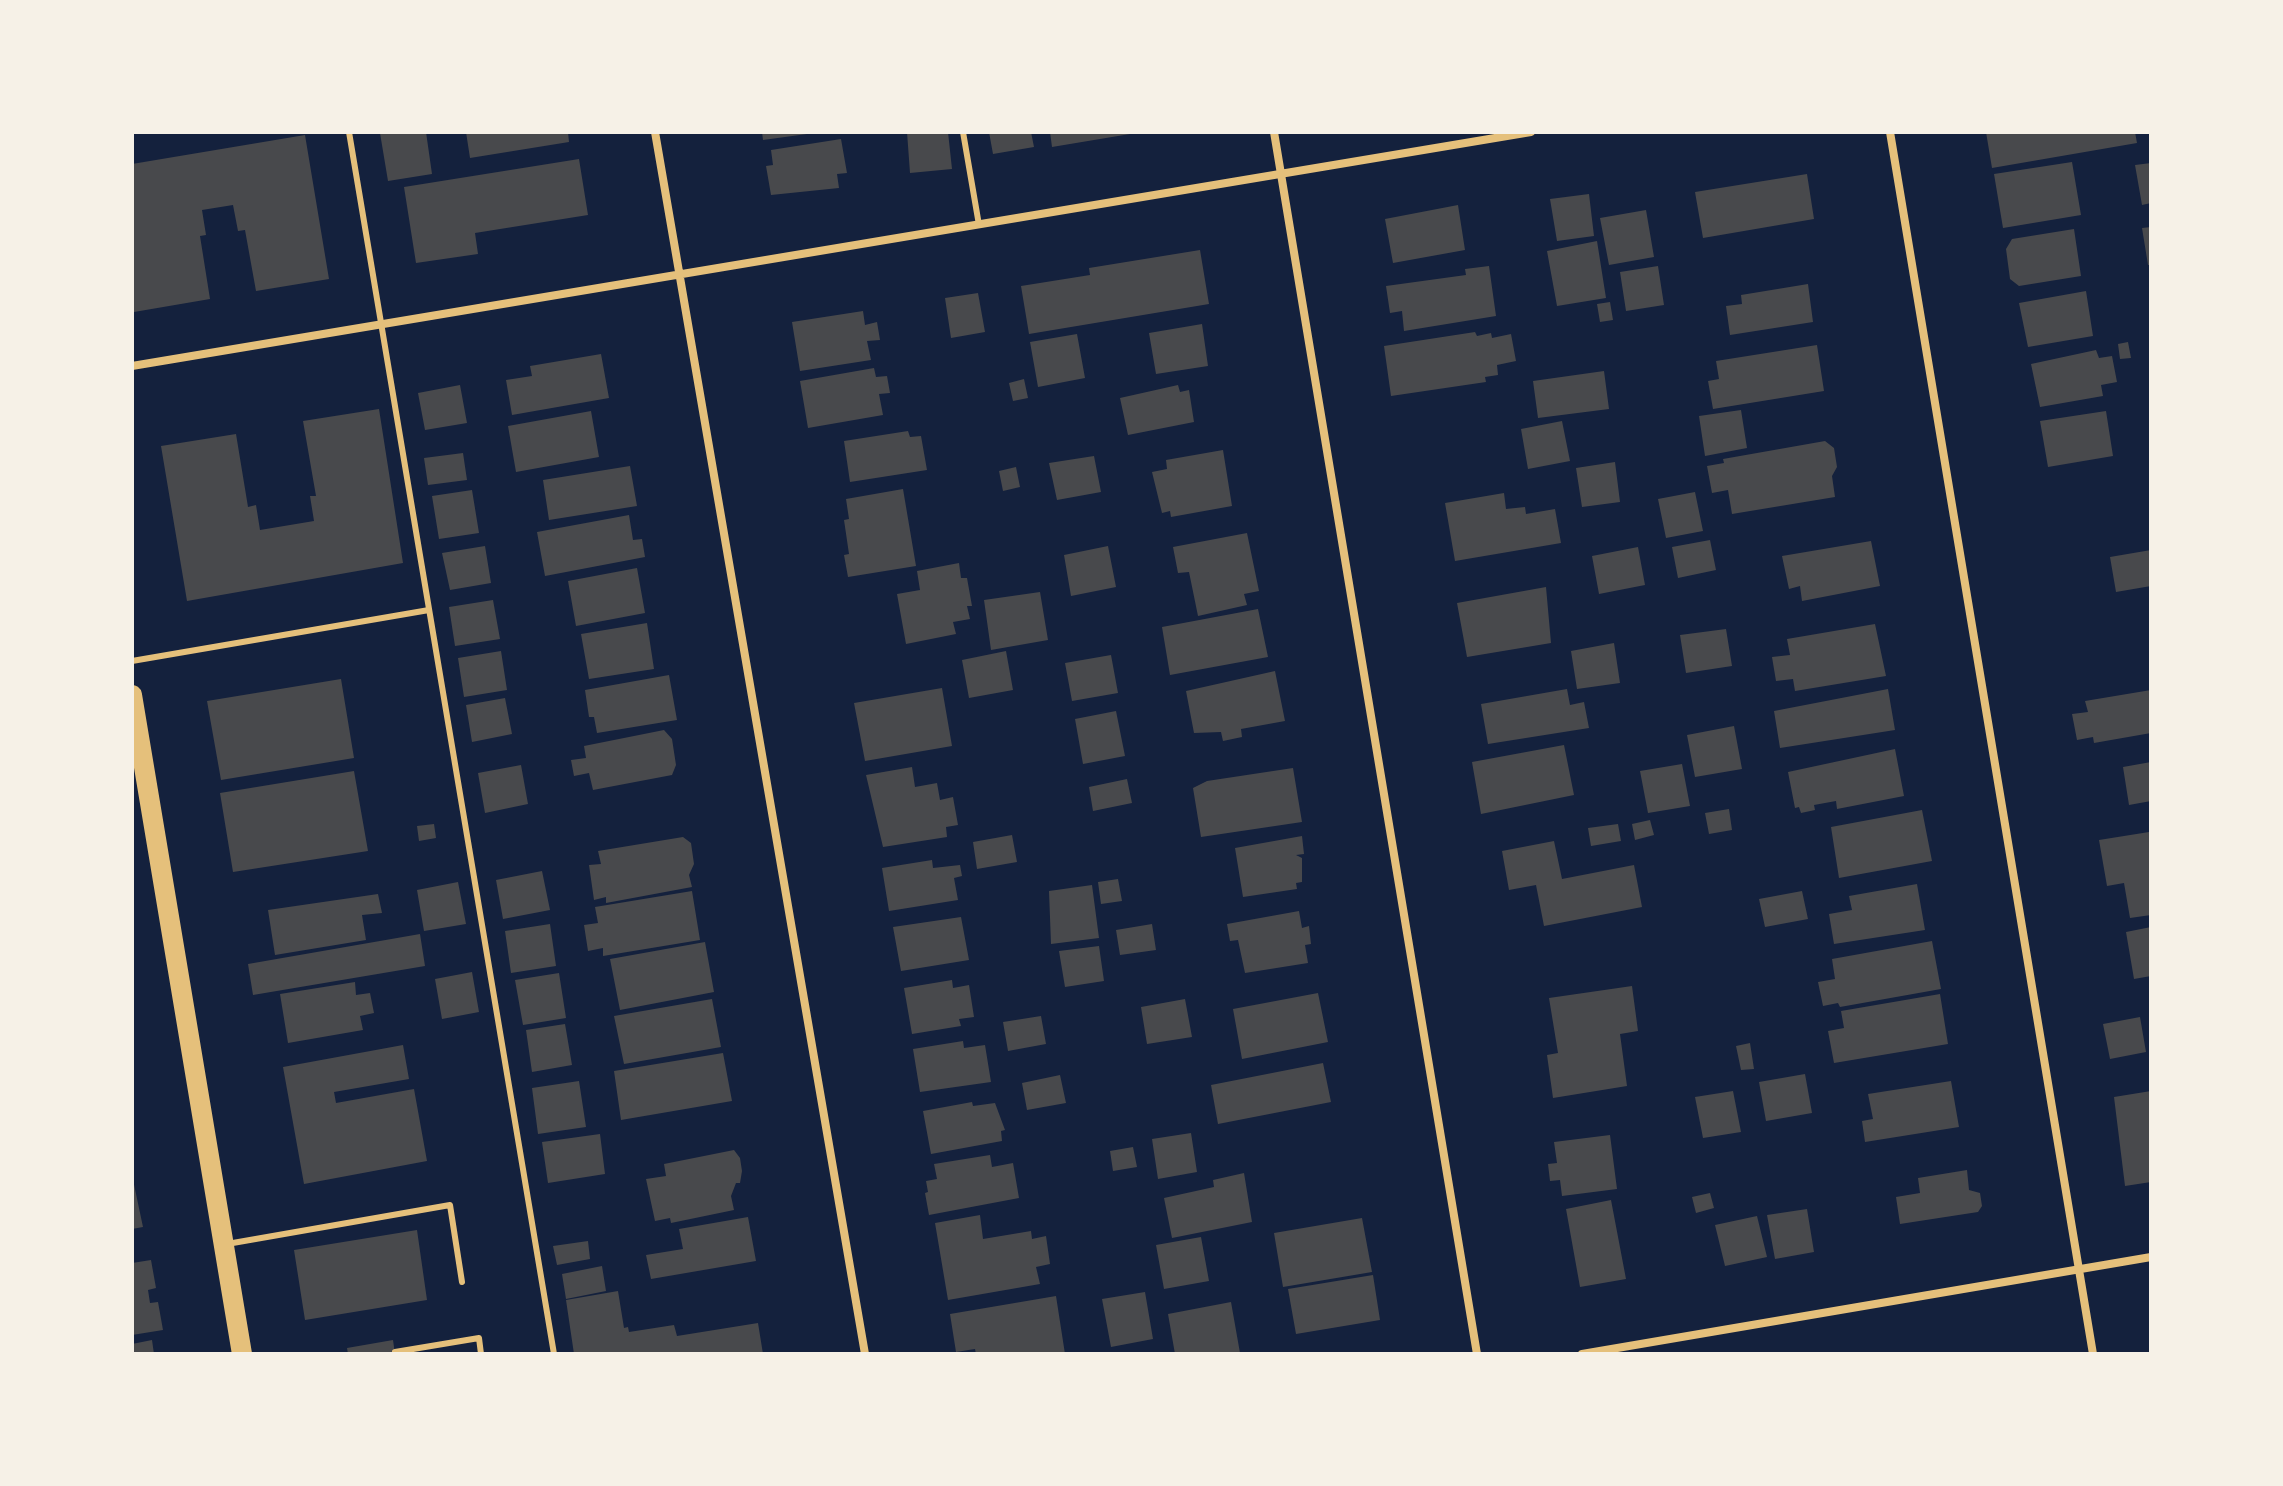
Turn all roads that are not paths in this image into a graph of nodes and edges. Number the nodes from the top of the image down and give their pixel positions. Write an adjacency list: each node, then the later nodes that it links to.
1 (349, 132): 10 (lane)
2 (655, 132): 9 (street)
3 (963, 132): 8 (lane)
4 (1274, 132): 7 (street)
5 (1531, 132): 7 (street)
6 (1890, 132): 17 (street)
7 (1281, 174): 8 (street); 24 (street)
8 (979, 225): 9 (street)
9 (679, 275): 10 (street); 23 (street)
10 (382, 325): 11 (street); 12 (lane)
11 (132, 366)
12 (429, 610): 13 (lane); 22 (lane)
13 (132, 661)
14 (132, 695): 15 (main road)
15 (224, 1245): 18 (lane); 20 (main road)
16 (2151, 1257): 17 (street)
17 (2079, 1270): 25 (street); 26 (street)
18 (462, 1282)
19 (395, 1352): 21 (lane)
20 (242, 1354)
21 (481, 1354)
22 (554, 1354)
23 (865, 1354)
24 (1477, 1354)
25 (1582, 1354)
26 (2093, 1354)

